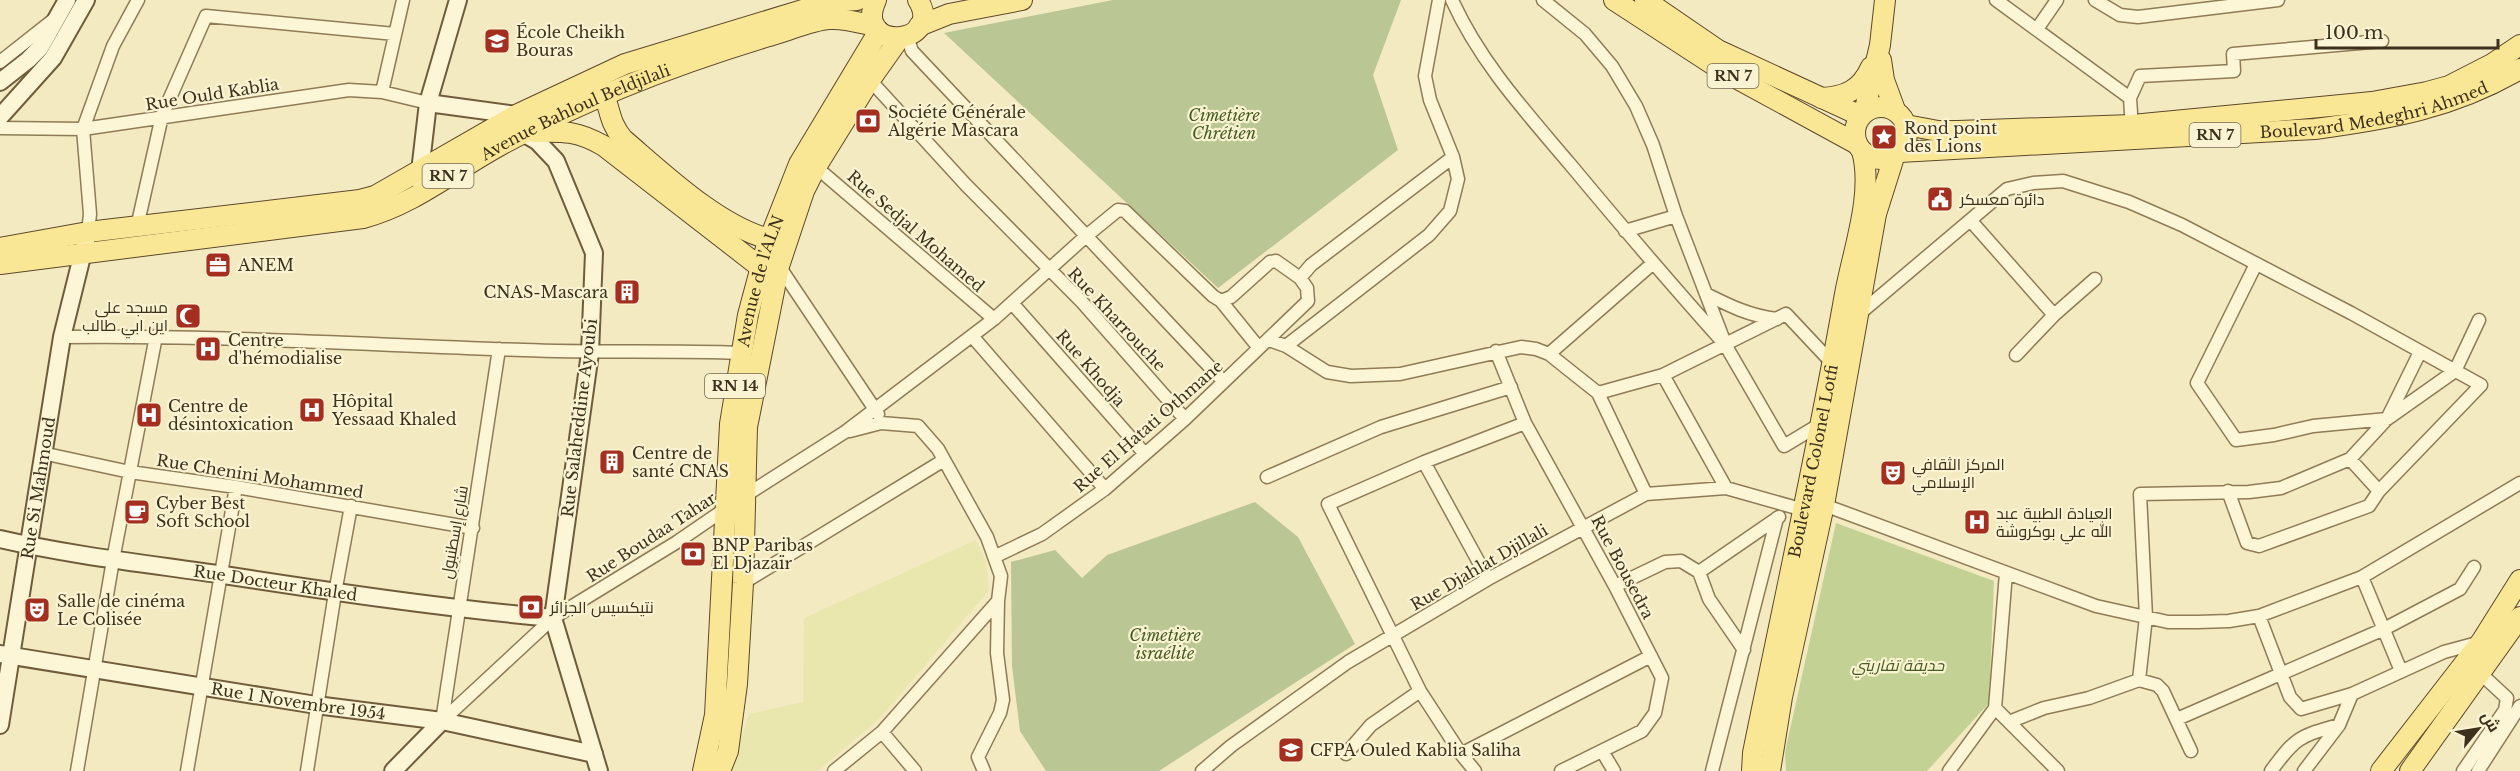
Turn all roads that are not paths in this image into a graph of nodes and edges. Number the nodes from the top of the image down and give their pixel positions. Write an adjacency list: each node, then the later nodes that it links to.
1 (67, 0): 20 (street)
2 (86, 0): 39 (street)
3 (138, 0): 44 (street)
4 (403, 0): 23 (street)
5 (458, 0): 37 (street)
6 (856, 0): 30 (main road, Avenue Bahloul Beldjilali / RN 7)
7 (876, 0): 21 (main road)
8 (918, 0): 24 (main road)
9 (1022, 0): 24 (main road)
10 (1439, 0): 48 (street)
11 (1452, 0): 55 (street)
12 (1543, 0): 52 (street)
13 (1614, 0): 46 (main road, RN 7)
14 (1645, 0): 35 (main road, RN 7)
15 (1885, 0): 26 (main road)
16 (1996, 0): 22 (street)
17 (2057, 0): 22 (street)
18 (2095, 0): 19 (street)
19 (2278, 0)
20 (58, 16): 28 (street); 32 (street)
21 (877, 29): 24 (main road, Avenue Bahloul Beldjilali); 34 (main road, Avenue Bahloul Beldjilali / RN 7); 58 (main road, Avenue de l'ALN / RN 14)
22 (2037, 29): 36 (street)
23 (395, 34): 33 (street); 41 (street)
24 (909, 34): 31 (main road, Avenue de l'ALN / RN 14); 57 (street)
25 (2382, 41): 36 (street)
26 (1880, 45): 35 (main road); 38 (main road); 40 (main road)
27 (2520, 45): 45 (main road, Boulevard Medeghri Ahmed / RN 7)
28 (0, 62)
29 (2520, 69): 45 (main road, Boulevard Medeghri Ahmed / RN 7)
30 (592, 79): 34 (main road); 42 (main road, Avenue Bahloul Beldjilali / RN 7)
31 (870, 80): 49 (main road, Avenue de l'ALN / RN 14); 65 (street, Rue Kharrouche)
32 (0, 82)
33 (382, 92): 37 (street, Rue Ould Kablia); 41 (street, Rue Ould Kablia)
34 (606, 95): 42 (main road, Avenue Bahloul Beldjilali / RN 7); 58 (main road)
35 (1821, 98): 38 (main road, RN 7)
36 (2130, 99): 45 (street)
37 (428, 103): 42 (street); 50 (street)
38 (1863, 114): 40 (main road); 46 (main road)
39 (0, 117)
40 (1901, 118): 45 (main road, Boulevard Medeghri Ahmed / RN 7); 47 (main road)
41 (161, 119): 44 (street, Rue Ould Kablia); 54 (street)
42 (520, 124): 50 (main road, Avenue Bahloul Beldjilali / RN 7); 51 (main road, Avenue Bahloul Beldjilali / RN 7); 64 (main road); 86 (street, Rue Salaheddine Ayoubi)
43 (0, 128): 44 (street, Rue Ould Kablia)
44 (83, 129): 56 (street)
45 (2132, 132): 47 (main road, Boulevard Medeghri Ahmed / RN 7)
46 (1859, 148): 47 (main road); 90 (main road, Boulevard Colonel Lotfi)
47 (1897, 154): 71 (main road, Boulevard Colonel Lotfi)
48 (1453, 157): 66 (street); 80 (street)
49 (816, 167): 64 (main road, Avenue de l'ALN / RN 14); 74 (street, Rue Sedjal Mohamed)
50 (419, 170): 51 (street); 54 (main road, Avenue Bahloul Beldjilali / RN 7)
51 (418, 194): 60 (main road, Avenue Bahloul Beldjilali / RN 7)
52 (1676, 216): 55 (street); 68 (street)
53 (1971, 221): 63 (street); 71 (street); 72 (street)
54 (136, 227): 56 (main road, Avenue Bahloul Beldjilali / RN 7)
55 (1625, 231): 62 (street)
56 (88, 232): 59 (main road, Avenue Bahloul Beldjilali / RN 7); 60 (street, Rue Si Mahmoud)
57 (1085, 237): 65 (street, Rue Boudaa Tahar); 69 (street, Rue Boudaa Tahar); 93 (street)
58 (769, 239): 64 (main road, Avenue de l'ALN / RN 14)
59 (0, 248)
60 (81, 254): 61 (main road, Avenue Bahloul Beldjilali / RN 7); 78 (street, Rue Si Mahmoud)
61 (0, 264)
62 (1652, 264): 81 (street); 88 (street)
63 (2256, 264): 85 (street); 98 (street)
64 (770, 266): 87 (main road, Avenue de l'ALN / RN 14); 96 (street); 117 (main road, Avenue de l'ALN / RN 14)
65 (1048, 270): 70 (street, Rue Boudaa Tahar); 97 (street, Rue Kharrouche)
66 (1300, 278): 69 (street); 79 (street, Rue El Hatati Othmane)
67 (2095, 279): 72 (street)
68 (1706, 294): 73 (street); 81 (street)
69 (1221, 301): 82 (street)
70 (1012, 303): 74 (street, Rue Boudaa Tahar); 104 (street, Rue Khodja)
71 (1858, 315): 118 (main road, Boulevard Colonel Lotfi)
72 (2054, 315): 89 (street)
73 (1777, 319): 81 (street); 90 (street)
74 (994, 320): 77 (street, Rue Boudaa Tahar)
75 (2479, 320): 91 (street)
76 (156, 336): 78 (street); 83 (street); 108 (street)
77 (972, 336): 96 (street, Rue Boudaa Tahar); 113 (street)
78 (62, 337): 103 (street, Rue Si Mahmoud)
79 (1269, 340): 80 (street); 82 (street, Rue El Hatati Othmane)
80 (1286, 346): 84 (street)
81 (1726, 346): 92 (street); 101 (street)
82 (1259, 348): 93 (street, Rue El Hatati Othmane)
83 (499, 350): 86 (street); 124 (street, شارع إسطنبول)
84 (1496, 351): 88 (street); 94 (street, Rue Bousedra)
85 (2420, 352): 91 (street); 98 (street)
86 (590, 353): 87 (street); 144 (street, Rue Salaheddine Ayoubi)
87 (742, 353): 120 (main road, Avenue de l'ALN / RN 14)
88 (1549, 354): 95 (street)
89 (2016, 355)
90 (1833, 364): 101 (main road, Boulevard Colonel Lotfi)
91 (2454, 371): 98 (street); 115 (street)
92 (1662, 375): 95 (street); 112 (street)
93 (1223, 381): 97 (street, Rue El Hatati Othmane)
94 (1511, 387): 100 (street, Rue Bousedra); 109 (street)
95 (1598, 393): 116 (street)
96 (876, 408): 99 (street); 102 (street, Rue Boudaa Tahar)
97 (1185, 418): 104 (street, Rue El Hatati Othmane)
98 (2388, 419): 105 (street)
99 (881, 423): 102 (street); 106 (street)
100 (1525, 423): 107 (street); 123 (street, Rue Bousedra)
101 (1822, 423): 121 (main road, Boulevard Colonel Lotfi)
102 (845, 432): 117 (street, Rue Boudaa Tahar)
103 (42, 453): 108 (street, Rue Chenini Mohammed); 126 (street, Rue Si Mahmoud)
104 (1145, 454): 113 (street, Rue El Hatati Othmane)
105 (2350, 459): 114 (street); 115 (street)
106 (944, 460): 127 (street); 136 (street)
107 (1424, 462): 134 (street); 146 (street)
108 (130, 472): 111 (street, Rue Chenini Mohammed); 128 (street)
109 (1267, 477)
110 (2520, 483): 133 (street)
111 (236, 487): 119 (street, Rue Chenini Mohammed); 132 (street)
112 (1726, 488): 116 (street, Rue Djahlat Djillali); 121 (street, Rue Djahlat Djillali)
113 (1105, 489): 127 (street, Rue El Hatati Othmane)
114 (2228, 491): 115 (street); 142 (street)
115 (2379, 491)
116 (1646, 494): 123 (street, Rue Djahlat Djillali)
117 (744, 496): 120 (street, Rue Boudaa Tahar); 136 (main road, Avenue de l'ALN / RN 14)
118 (1824, 505): 131 (street); 189 (main road, Boulevard Colonel Lotfi)
119 (351, 506): 124 (street, Rue Chenini Mohammed); 138 (street)
120 (725, 509): 144 (street, Rue Boudaa Tahar); 178 (main road, Avenue de l'ALN / RN 14)
121 (1798, 509): 122 (street); 188 (main road, Boulevard Colonel Lotfi)
122 (1777, 518): 130 (street); 148 (street)
123 (1583, 527): 134 (street, Rue Djahlat Djillali); 137 (street, Rue Bousedra)
124 (473, 528): 140 (street, شارع إسطنبول)
125 (0, 539): 126 (street, Rue Docteur Khaled)
126 (28, 546): 128 (street, Rue Docteur Khaled); 149 (street, Rue Si Mahmoud)
127 (996, 556): 139 (street)
128 (113, 560): 132 (street, Rue Docteur Khaled); 151 (street)
129 (2474, 567): 145 (street)
130 (1700, 572): 137 (street); 148 (street)
131 (2006, 573): 142 (street); 161 (street)
132 (222, 575): 138 (street, Rue Docteur Khaled); 156 (street)
133 (2362, 577): 141 (street); 145 (street)
134 (1488, 579): 146 (street, Rue Djahlat Djillali)
135 (2520, 580): 147 (main road)
136 (743, 584): 179 (main road, Avenue de l'ALN / RN 14)
137 (1615, 586): 150 (street, Rue Bousedra)
138 (335, 593): 140 (street, Rue Docteur Khaled); 159 (street)
139 (998, 601): 167 (street); 182 (street)
140 (458, 610): 144 (street, Rue Docteur Khaled); 163 (street, شارع إسطنبول)
141 (2259, 616): 142 (street); 153 (street)
142 (2146, 617): 155 (street)
143 (2520, 617): 154 (main road)
144 (553, 618): 163 (street, Rue Boudaa Tahar); 170 (street)
145 (2384, 629): 152 (street); 153 (street)
146 (1394, 635): 157 (street); 183 (street, Rue Djahlat Djillali)
147 (2481, 642): 152 (street); 194 (main road)
148 (1744, 650): 187 (street)
149 (5, 655): 151 (street, Rue 1 Novembre 1954); 165 (street, Rue Si Mahmoud)
150 (1651, 656): 168 (street, Rue Bousedra); 172 (street)
151 (95, 668): 156 (street, Rue 1 Novembre 1954); 173 (street)
152 (2401, 671): 158 (street)
153 (2281, 673): 158 (street); 162 (street)
154 (2480, 673): 195 (main road); 196 (street)
155 (2139, 680): 162 (street); 164 (street)
156 (202, 685): 159 (street, Rue 1 Novembre 1954); 174 (street)
157 (1420, 691): 171 (street); 172 (street)
158 (2352, 694): 166 (street)
159 (316, 705): 163 (street, Rue 1 Novembre 1954); 175 (street)
160 (2520, 706): 197 (street)
161 (1995, 708): 164 (street); 190 (street)
162 (2177, 719): 169 (street)
163 (442, 721): 170 (street, Rue 1 Novembre 1954); 176 (street)
164 (2009, 722): 191 (street)
165 (0, 725)
166 (2339, 725): 192 (street); 193 (street)
167 (882, 732): 180 (street); 181 (street)
168 (1602, 751): 185 (street); 186 (street)
169 (2191, 752)
170 (594, 754): 177 (street)
171 (1346, 754)
172 (1461, 754): 184 (street)
173 (77, 771)
174 (188, 771)
175 (307, 771)
176 (393, 771)
177 (599, 771)
178 (703, 771)
179 (720, 771)
180 (834, 771)
181 (915, 771)
182 (984, 771)
183 (1202, 771)
184 (1475, 771)
185 (1561, 771)
186 (1614, 771)
187 (1712, 771)
188 (1752, 771)
189 (1770, 771)
190 (1949, 771)
191 (2058, 771)
192 (2271, 771)
193 (2304, 771)
194 (2381, 771)
195 (2410, 771)
196 (2463, 771)
197 (2478, 771)

